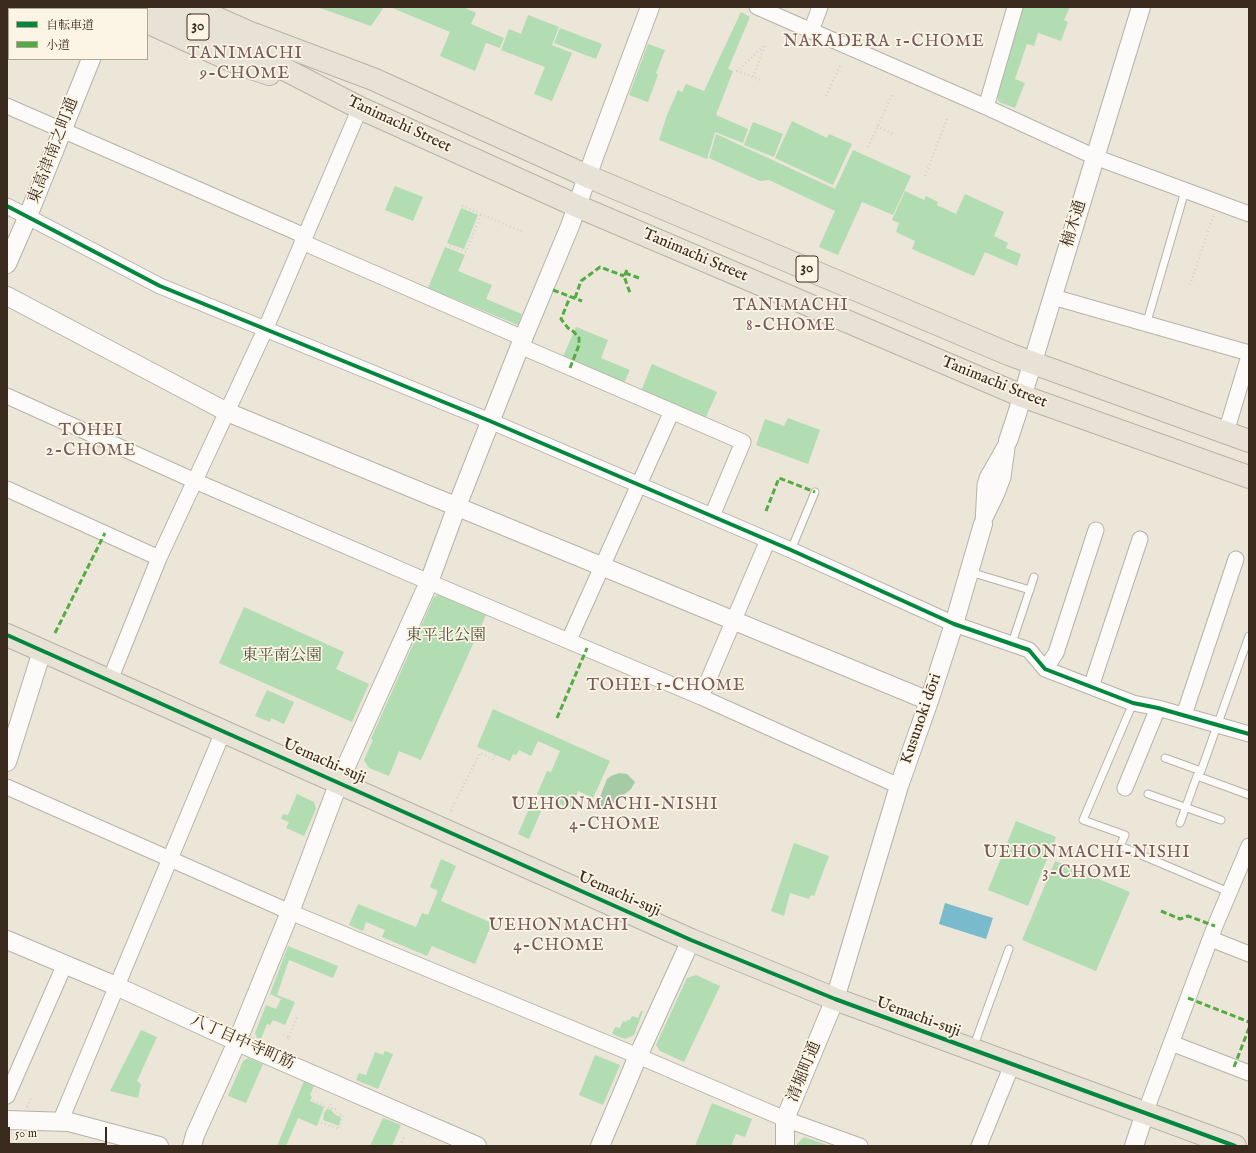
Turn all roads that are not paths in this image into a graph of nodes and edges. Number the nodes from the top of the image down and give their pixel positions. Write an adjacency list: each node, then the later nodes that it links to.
1 (154, 7): 15 (main road, Tanimachi Street / 30)
2 (192, 7): 12 (main road, Tanimachi Street / 30)
3 (227, 7): 12 (main road, 30)
4 (650, 7): 18 (street)
5 (757, 7): 10 (street)
6 (820, 7): 10 (street)
7 (1015, 7): 14 (street)
8 (1141, 7): 17 (street, 楠木通)
9 (148, 22): 15 (main road, 30)
10 (811, 31): 14 (street)
11 (90, 60): 16 (street, 東高津南之町通)
12 (373, 80): 18 (main road, Tanimachi Street / 30)
13 (7, 106): 16 (street)
14 (986, 107): 17 (street)
15 (360, 108): 21 (main road, Tanimachi Street / 30); 24 (street)
16 (62, 129): 23 (street, 東高津南之町通); 24 (street)
17 (1095, 157): 19 (street); 27 (street, 楠木通)
18 (587, 176): 21 (street); 32 (main road, Tanimachi Street / 30)
19 (1185, 191): 22 (street); 28 (lane)
20 (7, 206): 23 (street)
21 (577, 206): 30 (street); 34 (main road, Tanimachi Street / 30)
22 (1249, 214)
23 (28, 216): 25 (street, 東高津南之町通); 29 (street)
24 (304, 239): 29 (street); 30 (street)
25 (7, 264)
26 (7, 296): 36 (street)
27 (1053, 297): 28 (street); 32 (street, 楠木通)
28 (1146, 325): 31 (street)
29 (265, 330): 36 (street); 37 (street)
30 (521, 342): 35 (street); 37 (street)
31 (1249, 355): 38 (street)
32 (1032, 363): 34 (street, 楠木通); 38 (main road, Tanimachi Street / 30)
33 (7, 396): 42 (street)
34 (1022, 396): 40 (street, 楠木通); 41 (main road, Tanimachi Street / 30)
35 (672, 411): 43 (street); 47 (street)
36 (227, 412): 42 (street); 46 (street)
37 (490, 421): 43 (street); 46 (street)
38 (1226, 432): 39 (main road, Tanimachi Street / 30)
39 (1249, 440)
40 (1008, 441): 48 (street, Kusunoki dōri)
41 (1249, 477)
42 (195, 481): 53 (street); 58 (street)
43 (640, 485): 47 (street); 55 (street)
44 (7, 489): 53 (street)
45 (815, 492): 52 (lane)
46 (457, 506): 55 (street); 58 (street)
47 (712, 516): 51 (street)
48 (983, 524): 56 (street, Kusunoki dōri)
49 (1096, 530): 67 (street)
50 (1140, 539): 69 (street)
51 (768, 540): 52 (street); 60 (street)
52 (792, 550): 61 (street)
53 (160, 558): 68 (street)
54 (1236, 559): 74 (street)
55 (603, 566): 60 (street); 64 (street)
56 (970, 572): 59 (lane); 61 (street, Kusunoki dōri)
57 (1034, 577): 59 (lane)
58 (429, 582): 64 (street); 81 (street)
59 (1030, 590): 65 (lane)
60 (734, 621): 70 (street); 71 (street)
61 (954, 624): 65 (street); 71 (street, Kusunoki dōri)
62 (7, 635): 66 (main road, Uemachi-suji)
63 (1249, 636): 75 (lane)
64 (568, 640): 70 (street)
65 (1012, 643): 67 (street)
66 (42, 651): 68 (main road, Uemachi-suji); 79 (street)
67 (1046, 669): 69 (street)
68 (110, 680): 76 (main road, Uemachi-suji)
69 (1091, 687): 72 (street)
70 (701, 697): 82 (street)
71 (929, 701): 82 (street, Kusunoki dōri)
72 (1133, 703): 73 (street); 92 (lane)
73 (1158, 708): 74 (street); 84 (street)
74 (1184, 715): 75 (street)
75 (1218, 724): 77 (street); 80 (lane)
76 (223, 732): 81 (main road, Uemachi-suji); 91 (street)
77 (1249, 734)
78 (1165, 758): 80 (lane)
79 (7, 762)
80 (1199, 774): 86 (lane); 87 (lane)
81 (339, 782): 93 (street); 96 (main road, Uemachi-suji)
82 (899, 786): 101 (street, Kusunoki dōri)
83 (7, 787): 91 (street)
84 (1125, 788)
85 (1148, 794): 87 (lane)
86 (1249, 795)
87 (1186, 806): 88 (lane); 89 (lane)
88 (1221, 820)
89 (1180, 822)
90 (1249, 846): 94 (street)
91 (169, 859): 93 (street); 100 (street)
92 (1224, 890)
93 (290, 912): 102 (street); 105 (street)
94 (1210, 938): 98 (street); 103 (street)
95 (7, 940): 99 (street, 八丁目中寺町筋)
96 (691, 940): 101 (main road, Uemachi-suji); 105 (street)
97 (1009, 949): 104 (lane)
98 (1249, 954)
99 (65, 964): 100 (street, 八丁目中寺町筋); 108 (street)
100 (116, 986): 102 (street, 八丁目中寺町筋); 112 (street)
101 (835, 999): 104 (main road, Uemachi-suji); 110 (street, 清堀町通)
102 (237, 1042): 114 (street); 115 (street, 八丁目中寺町筋)
103 (1171, 1043): 107 (street); 109 (street)
104 (972, 1050): 106 (main road, Uemachi-suji)
105 (638, 1056): 110 (street); 116 (street)
106 (1012, 1065): 109 (main road, Uemachi-suji); 119 (street)
107 (1249, 1073)
108 (7, 1096)
109 (1145, 1113): 120 (street); 121 (main road, Uemachi-suji)
110 (785, 1119): 117 (street, 清堀町通); 118 (street)
111 (7, 1120): 112 (street)
112 (60, 1122): 113 (street)
113 (159, 1146)
114 (192, 1146)
115 (477, 1146)
116 (600, 1146)
117 (785, 1146)
118 (860, 1146)
119 (979, 1146)
120 (1134, 1146)
121 (1235, 1146)

